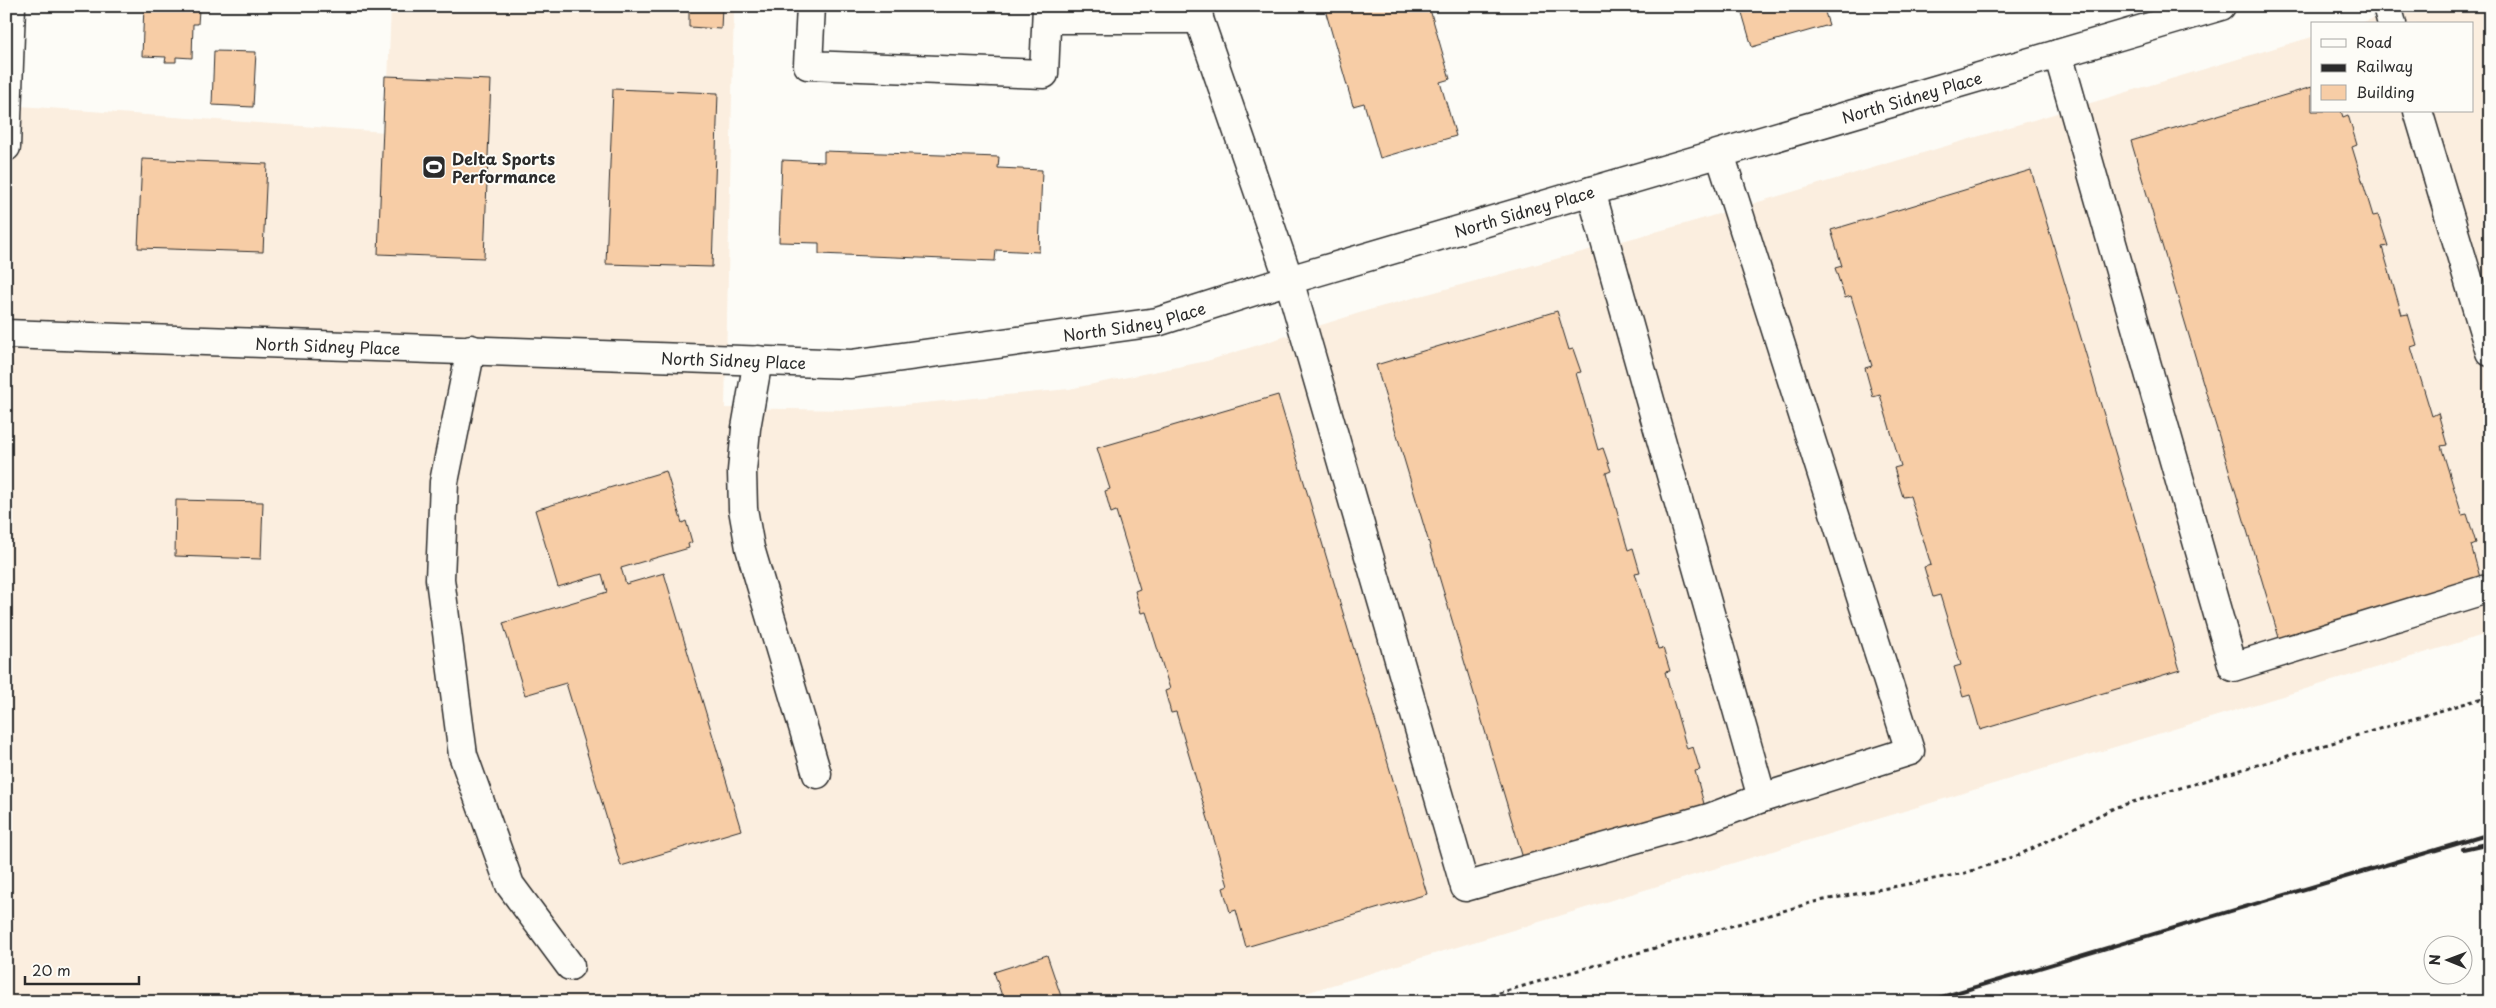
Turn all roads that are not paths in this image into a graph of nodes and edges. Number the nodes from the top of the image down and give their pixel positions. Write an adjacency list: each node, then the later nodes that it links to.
1 (11, 6): 11 (street)
2 (811, 6): 5 (street)
3 (2221, 6): 7 (street, North Sidney Place)
4 (2387, 6): 8 (street)
5 (1047, 13): 6 (street)
6 (1199, 13): 15 (street)
7 (2157, 15): 9 (street, North Sidney Place)
8 (2391, 22)
9 (2058, 54): 13 (street, North Sidney Place); 20 (street)
10 (2418, 112): 18 (street)
11 (7, 114): 12 (street)
12 (6, 147)
13 (1720, 154): 14 (street, North Sidney Place); 22 (street)
14 (1591, 191): 15 (street, North Sidney Place); 22 (street)
15 (1289, 280): 19 (street, North Sidney Place); 22 (street)
16 (6, 334): 17 (street, North Sidney Place)
17 (471, 349): 19 (street, North Sidney Place); 23 (street)
18 (2490, 352)
19 (758, 360): 21 (street)
20 (2490, 588)
21 (817, 774)
22 (1762, 798)
23 (570, 966)

